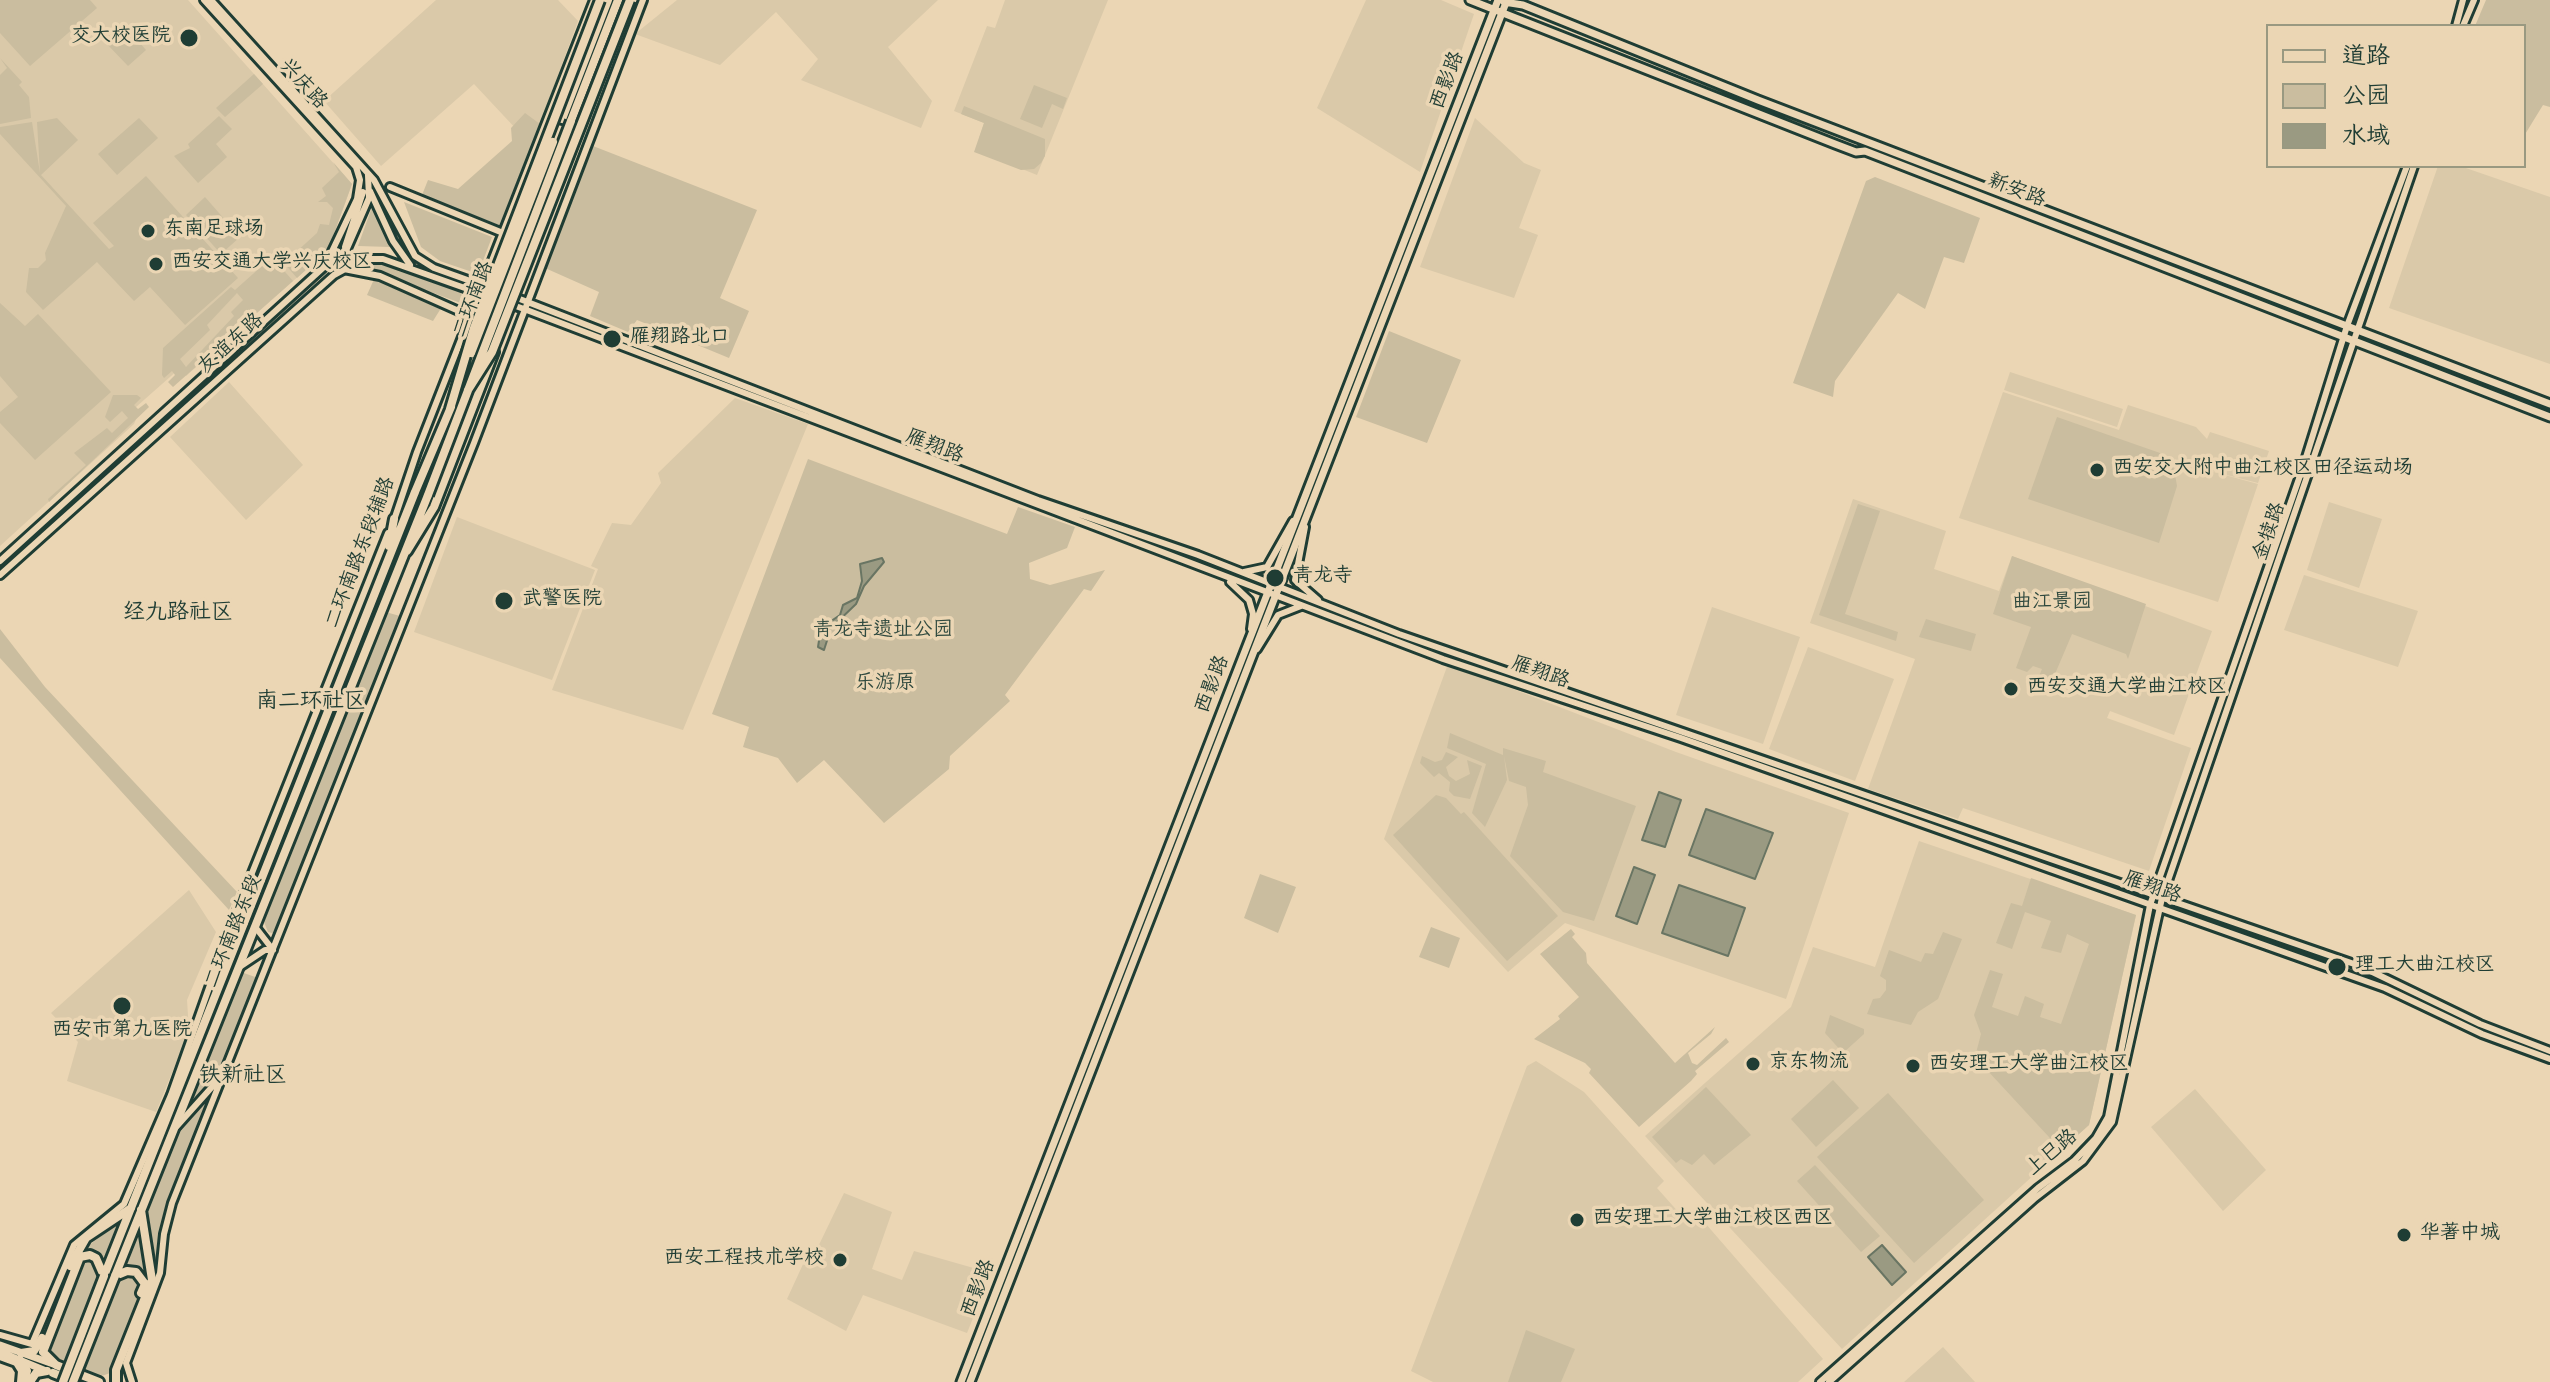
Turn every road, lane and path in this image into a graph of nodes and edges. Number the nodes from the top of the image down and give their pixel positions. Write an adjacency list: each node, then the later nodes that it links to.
1 (204, 0): 25 (main road, 兴庆路)
2 (211, 0): 21 (main road, 兴庆路)
3 (594, 0): 26 (main road, 二环南路东段辅路)
4 (600, 0): 40 (highway, bridge)
5 (608, 0): 18 (highway)
6 (618, 0): 17 (highway)
7 (630, 0): 16 (main road); 38 (highway, bridge)
8 (1470, 0): 13 (main road, 新安路)
9 (2463, 0): 14 (main road)
10 (2474, 0): 15 (main road)
11 (642, 1): 33 (main road)
12 (1502, 1): 13 (main road, 西影路); 35 (main road, 新安路)
13 (1498, 11): 37 (main road, 新安路); 44 (main road, 西影路)
14 (2457, 24)
15 (2464, 24)
16 (606, 64): 17 (highway); 32 (main road)
17 (586, 80): 18 (highway)
18 (567, 120): 38 (highway, 二环南路, bridge); 40 (highway, 二环南路, bridge)
19 (2406, 168): 35 (main road, 金犊路)
20 (2413, 168): 36 (main road, 金犊路)
21 (366, 172): 23 (main road); 24 (main road, 兴庆路)
22 (390, 187): 26 (main road)
23 (370, 191): 24 (main road); 25 (main road); 27 (main road); 29 (main road)
24 (384, 195): 31 (main road, 兴庆路)
25 (360, 197): 27 (main road); 46 (main road, 友谊东路)
26 (503, 233): 31 (main road, 二环南路东段辅路)
27 (347, 253): 28 (main road); 30 (main road)
28 (363, 259): 29 (main road); 30 (main road, 友谊东路)
29 (417, 269): 31 (main road)
30 (337, 272): 34 (main road); 50 (main road, 友谊东路)
31 (481, 289): 32 (main road); 34 (main road, 二环南路东段辅路)
32 (515, 301): 33 (main road); 48 (highway)
33 (525, 305): 49 (main road, 雁翔路); 51 (main road, 雁翔路); 62 (main road)
34 (470, 316): 45 (main road, 二环南路东段辅路)
35 (2347, 326): 36 (main road, 新安路); 37 (main road, 金犊路)
36 (2359, 331): 37 (main road, 金犊路); 39 (main road, 新安路)
37 (2350, 340): 41 (main road, 新安路); 57 (main road, 金犊路); 58 (main road, 金犊路)
38 (468, 390): 43 (highway, 二环南路, bridge)
39 (2550, 404)
40 (450, 409): 42 (highway, 二环南路, bridge)
41 (2550, 417)
42 (415, 492): 47 (highway, 二环南路东段)
43 (428, 495): 48 (highway, 二环南路东段)
44 (1304, 513): 49 (main road); 52 (main road, 西影路); 54 (main road)
45 (394, 519): 47 (highway); 71 (main road, 二环南路东段辅路)
46 (0, 561)
47 (387, 562): 68 (highway, 二环南路东段)
48 (397, 565): 61 (highway, 二环南路东段)
49 (1235, 570): 52 (main road, 雁翔路)
50 (0, 575)
51 (1221, 575): 52 (main road, 雁翔路); 55 (main road)
52 (1273, 590): 53 (main road, 雁翔路); 54 (main road, 雁翔路); 55 (main road, 西影路); 56 (main road, 西影路)
53 (1310, 607): 56 (main road); 59 (main road, 雁翔路)
54 (1335, 610): 57 (main road, 雁翔路)
55 (1249, 638): 83 (main road, 西影路)
56 (1253, 655): 84 (main road, 西影路)
57 (2153, 895): 58 (main road, 雁翔路); 59 (main road, 上巳路)
58 (2162, 898): 60 (main road, 金犊路); 64 (main road, 雁翔路)
59 (2150, 905): 60 (main road, 雁翔路); 75 (main road, 上巳路)
60 (2158, 908): 65 (main road, 雁翔路); 75 (main road, 上巳路)
61 (255, 927): 62 (main road); 63 (highway, 二环南路东段)
62 (273, 950): 63 (main road); 66 (main road)
63 (236, 972): 67 (highway, 二环南路东段)
64 (2550, 1051)
65 (2550, 1059)
66 (225, 1073): 67 (main road); 82 (main road)
67 (171, 1132): 68 (highway, 二环南路东段)
68 (136, 1209): 69 (highway); 70 (highway, 二环南路东段); 74 (highway); 81 (highway)
69 (104, 1276): 76 (highway); 79 (highway, bridge)
70 (115, 1276): 77 (highway); 80 (highway, 二环南路东段, bridge)
71 (0, 1335)
72 (0, 1345): 74 (main road)
73 (0, 1355): 74 (main road); 78 (main road)
74 (21, 1357): 76 (main road); 78 (highway)
75 (1845, 1363): 85 (main road); 86 (main road)
76 (52, 1370): 77 (highway, bridge); 78 (highway); 80 (highway, bridge)
77 (96, 1381)
78 (25, 1382)
79 (63, 1382)
80 (75, 1382)
81 (116, 1382)
82 (132, 1382)
83 (961, 1382)
84 (970, 1382)
85 (1820, 1382)
86 (1829, 1382)

